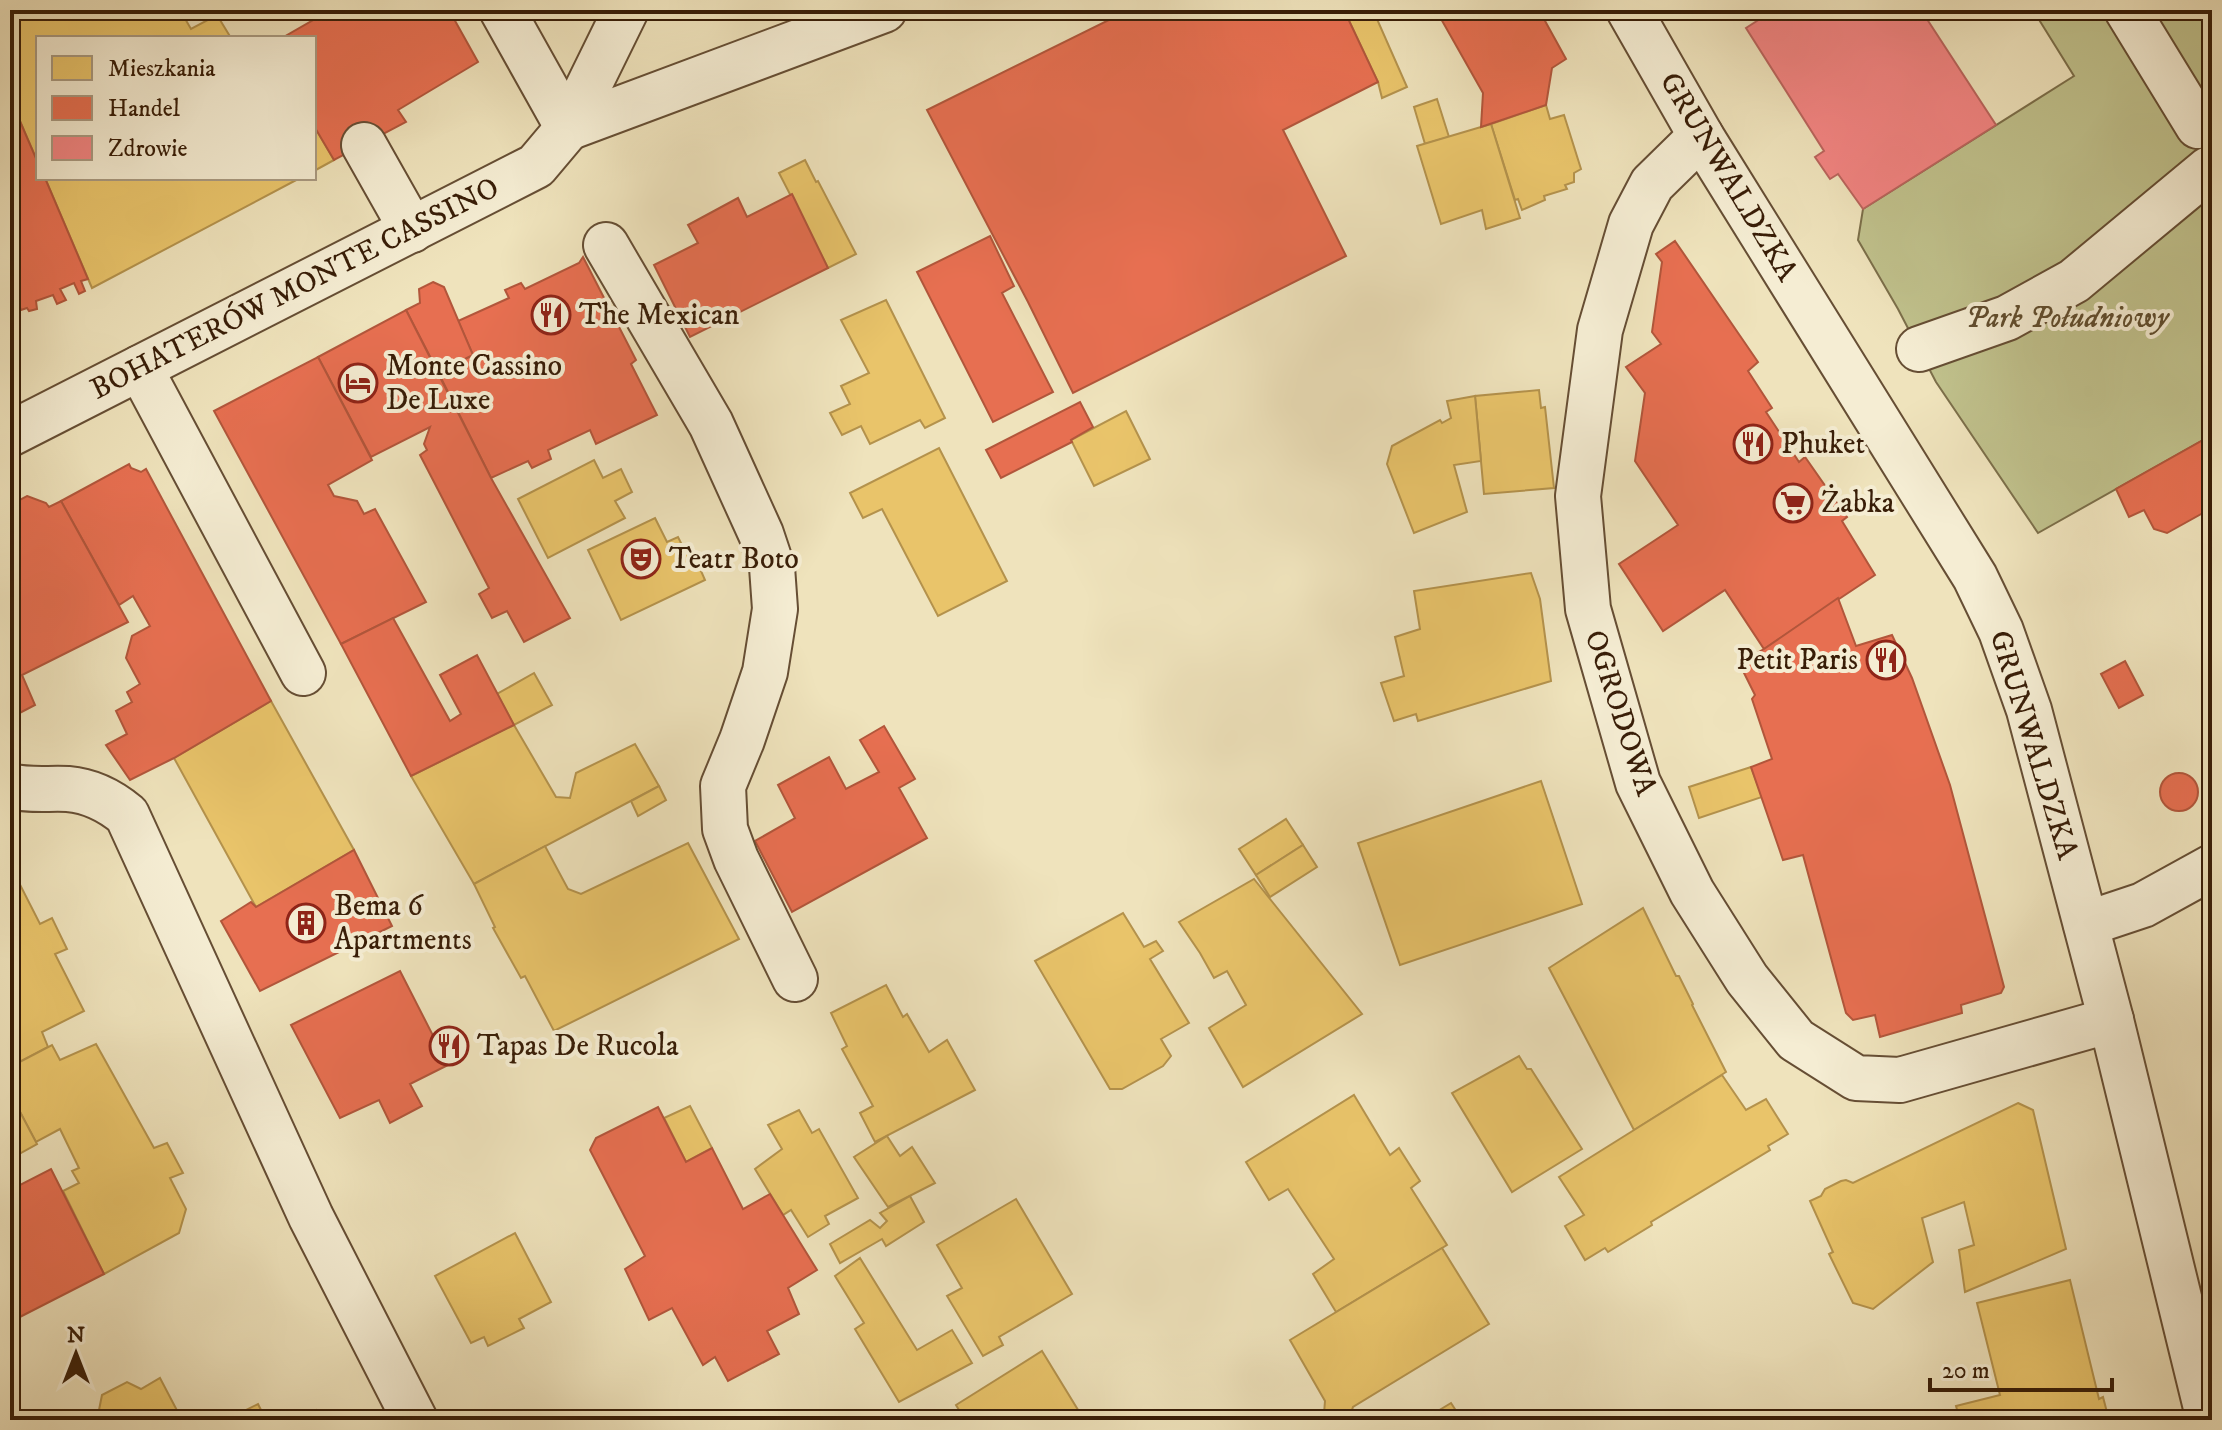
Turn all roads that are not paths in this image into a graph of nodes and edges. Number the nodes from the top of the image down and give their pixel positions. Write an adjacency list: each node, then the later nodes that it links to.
1 (502, 10): 8 (street)
2 (626, 10): 8 (street, BOHATERÓW MONTE CASSINO)
3 (884, 10): 8 (street)
4 (1629, 10): 9 (street, GRUNWALDZKA)
5 (2127, 10): 7 (street)
6 (2212, 80): 7 (street)
7 (2198, 126): 11 (street)
8 (568, 128): 12 (street, BOHATERÓW MONTE CASSINO)
9 (1701, 136): 20 (street, GRUNWALDZKA); 22 (street, OGRODOWA)
10 (364, 145): 12 (street)
11 (2210, 171): 14 (street)
12 (412, 230): 15 (street, BOHATERÓW MONTE CASSINO)
13 (606, 245): 21 (street)
14 (1919, 349)
15 (140, 368): 16 (street, BOHATERÓW MONTE CASSINO); 17 (street)
16 (10, 434)
17 (303, 673)
18 (10, 786): 23 (street)
19 (2212, 867): 20 (street)
20 (2086, 924): 22 (street, GRUNWALDZKA)
21 (795, 979)
22 (2111, 1020): 24 (street, GRUNWALDZKA)
23 (415, 1420)
24 (2209, 1420)

